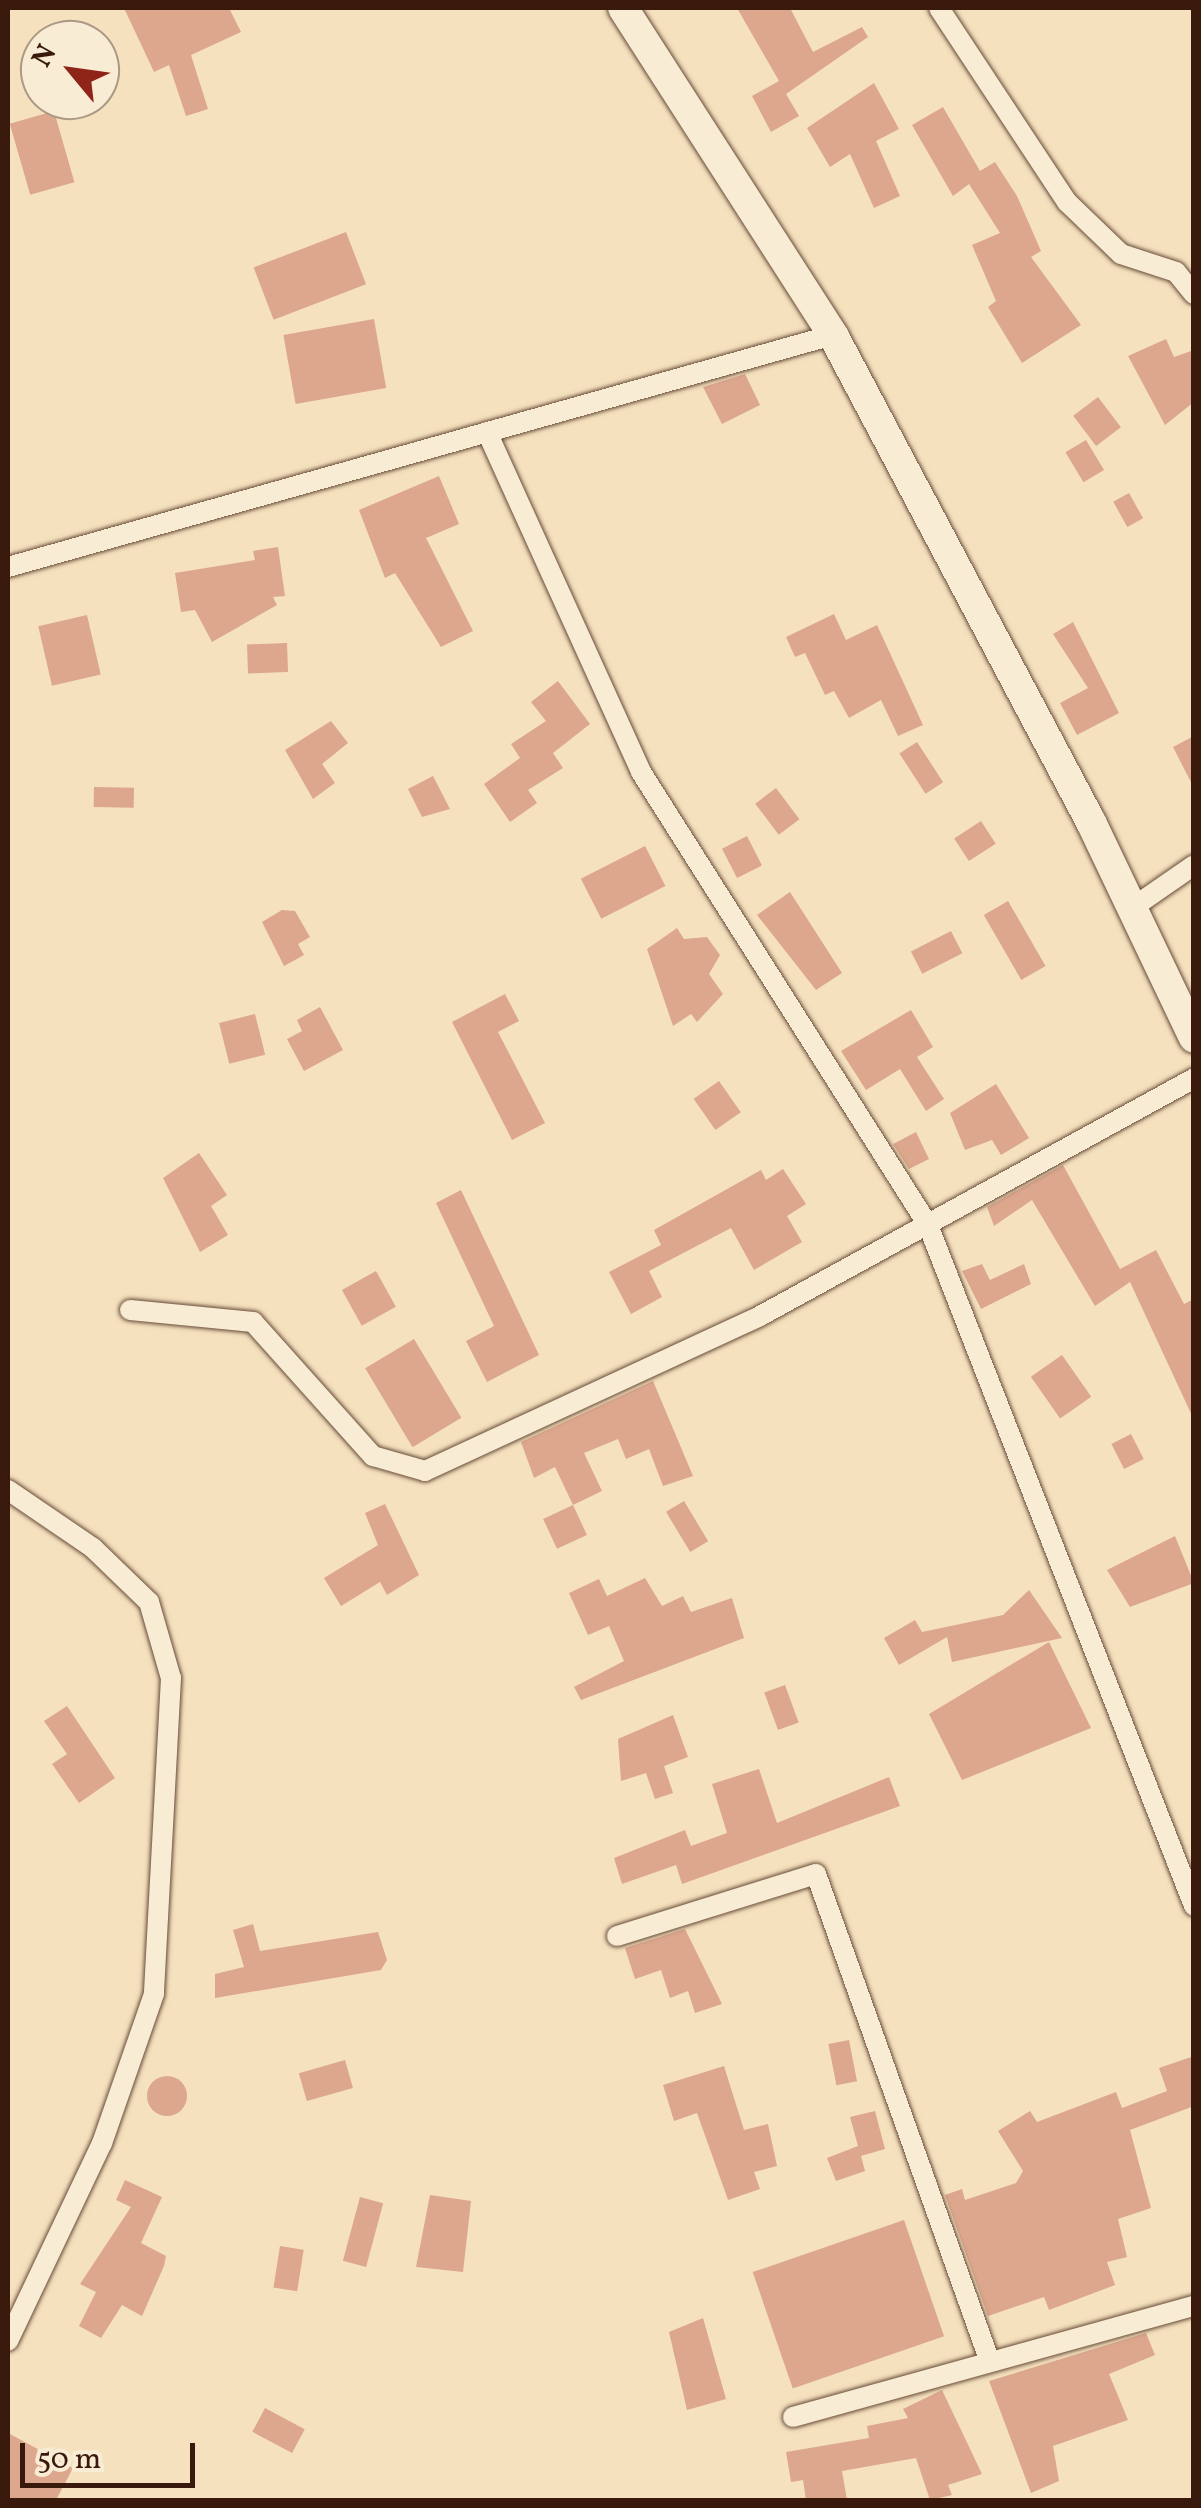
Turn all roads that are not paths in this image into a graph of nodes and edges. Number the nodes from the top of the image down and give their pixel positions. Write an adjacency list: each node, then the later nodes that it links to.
1 (624, 8): 4 (main road)
2 (939, 8): 3 (street)
3 (1194, 294)
4 (832, 335): 5 (street); 8 (main road)
5 (487, 432): 6 (street); 11 (street)
6 (8, 567)
7 (1194, 866): 8 (street)
8 (1132, 908): 9 (main road)
9 (1194, 1038)
10 (1194, 1078): 11 (street)
11 (928, 1225): 12 (street); 14 (street)
12 (130, 1310)
13 (8, 1490): 17 (street)
14 (1194, 1906)
15 (617, 1936): 18 (street)
16 (1194, 2306): 18 (street)
17 (8, 2341)
18 (990, 2362): 19 (street)
19 (793, 2416)

